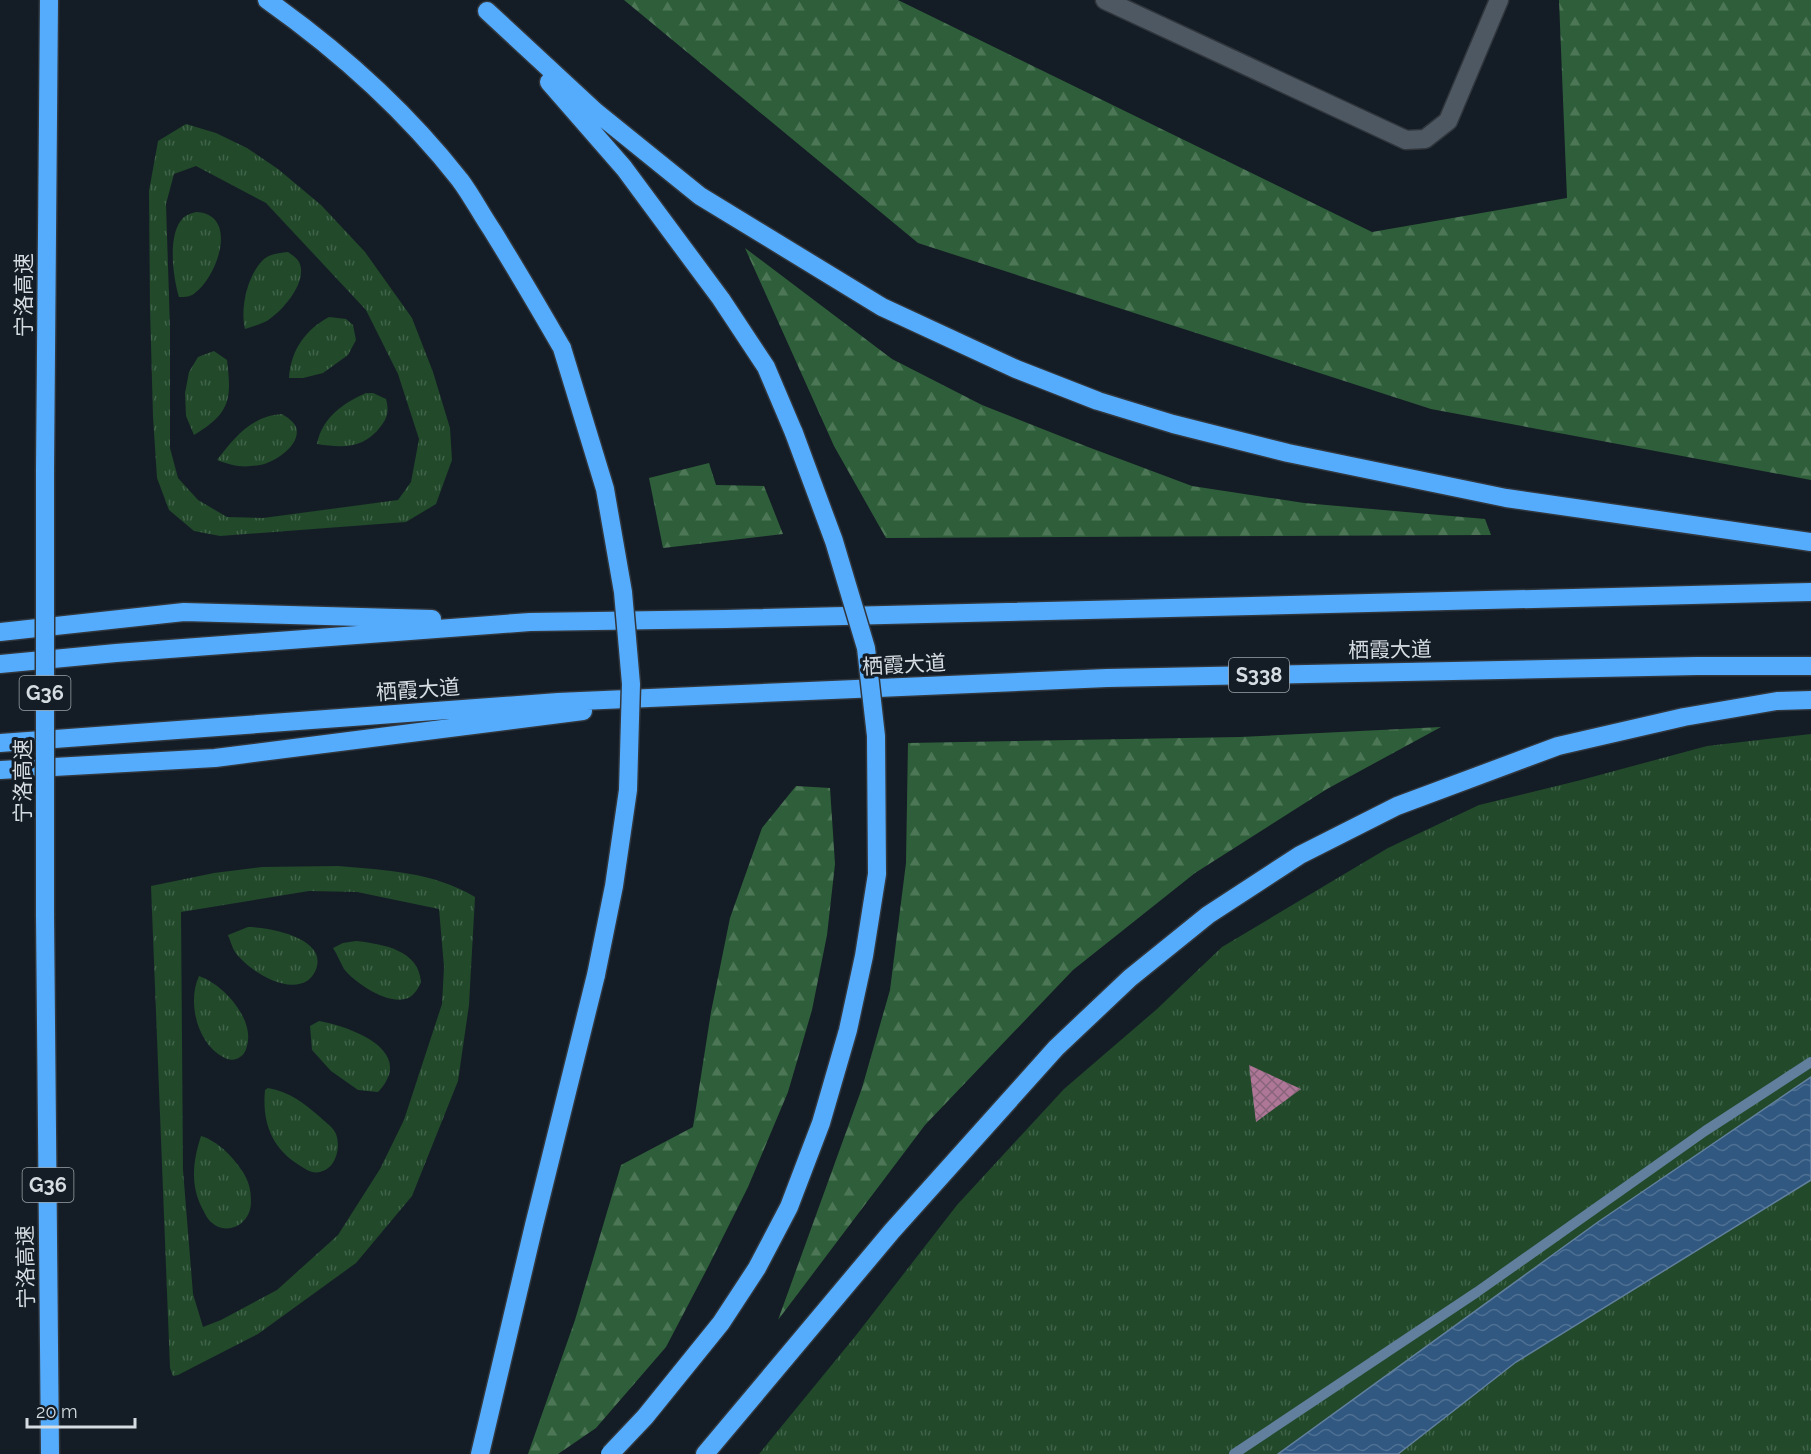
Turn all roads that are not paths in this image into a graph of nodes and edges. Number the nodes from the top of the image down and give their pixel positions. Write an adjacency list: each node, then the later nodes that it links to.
1 (49, 0): 16 (highway, 宁洛高速 / G36, bridge)
2 (267, 0): 17 (highway, bridge)
3 (1105, 0): 4 (lane)
4 (1499, 0)
5 (483, 6): 6 (highway); 18 (highway, bridge)
6 (1811, 542)
7 (1811, 592): 8 (highway)
8 (530, 622): 9 (highway); 10 (highway)
9 (0, 632)
10 (0, 664)
11 (1811, 666): 12 (highway, 栖霞大道 / S338)
12 (708, 696): 14 (highway, 栖霞大道); 15 (highway)
13 (1811, 700): 19 (highway)
14 (0, 743)
15 (0, 770)
16 (50, 1454)
17 (480, 1454)
18 (610, 1454)
19 (705, 1454)

